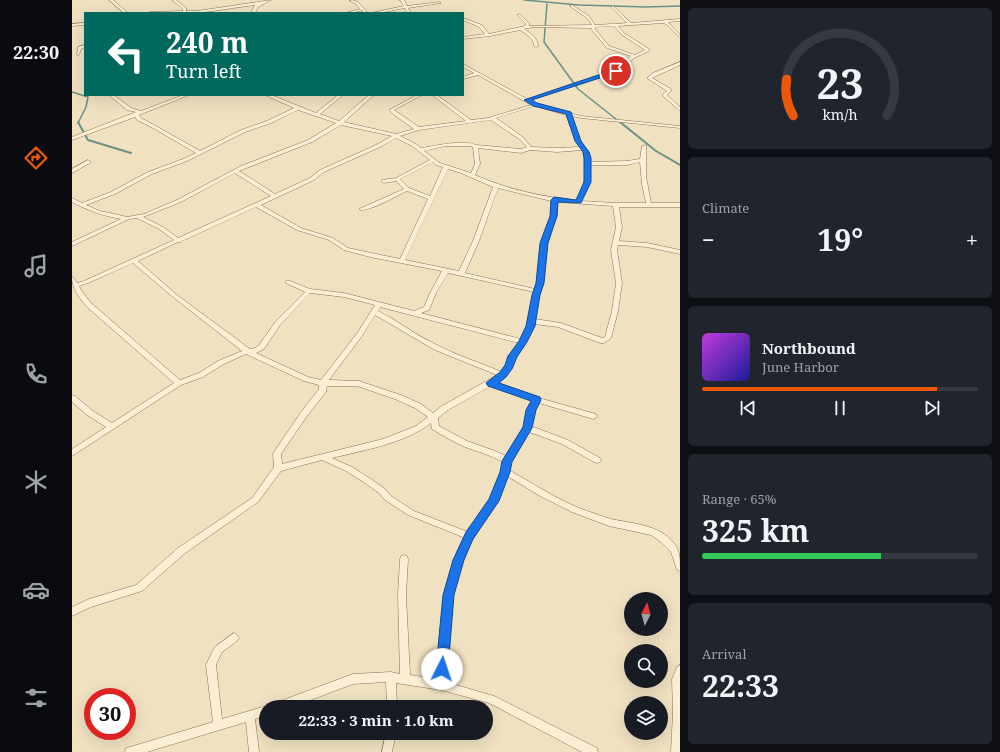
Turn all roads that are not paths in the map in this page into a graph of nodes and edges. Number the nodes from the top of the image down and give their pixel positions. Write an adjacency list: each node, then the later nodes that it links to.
1 (111, 0): 12 (street)
2 (174, 0): 13 (street)
3 (269, 0): 6 (street)
4 (402, 0): 8 (street)
5 (352, 1): 11 (street)
6 (260, 3): 14 (street); 15 (street)
7 (439, 3): 8 (street)
8 (406, 6): 16 (street); 17 (street)
9 (572, 6): 26 (street)
10 (614, 7): 24 (street)
11 (364, 11)
12 (125, 12)
13 (184, 12)
14 (189, 12)
15 (253, 12)
16 (377, 12)
17 (409, 12)
18 (519, 15): 27 (street)
19 (464, 19): 29 (street)
20 (680, 20): 21 (street)
21 (664, 22): 24 (street); 30 (street)
22 (84, 24): 25 (street)
23 (614, 24): 24 (street); 26 (street); 35 (street)
24 (630, 24)
25 (72, 25)
26 (594, 26): 27 (street); 35 (street)
27 (527, 27): 28 (street)
28 (521, 29): 29 (street); 33 (street)
29 (488, 35): 31 (street)
30 (680, 37)
31 (464, 38)
32 (84, 46): 34 (street)
33 (536, 46)
34 (78, 54)
35 (635, 56): 49 (street)
36 (680, 63): 52 (street)
37 (464, 66): 38 (street)
38 (476, 74): 39 (street); 49 (street)
39 (464, 78)
40 (113, 96): 53 (street)
41 (184, 96): 53 (street)
42 (269, 96): 48 (street)
43 (276, 96): 48 (street)
44 (340, 96): 55 (street)
45 (371, 96): 58 (street)
46 (418, 96): 60 (street)
47 (435, 96): 57 (street)
48 (273, 98): 51 (street)
49 (527, 100): 50 (street)
50 (535, 105): 54 (street); 56 (street)
51 (298, 108): 55 (street); 68 (street)
52 (679, 108)
53 (140, 112): 62 (street); 68 (street)
54 (568, 113): 59 (street); 66 (street)
55 (316, 114): 58 (street)
56 (492, 118): 57 (street); 65 (street)
57 (471, 122): 60 (street)
58 (340, 123): 61 (street); 75 (street)
59 (680, 127)
60 (418, 129): 61 (street)
61 (396, 136): 67 (street); 81 (street)
62 (72, 139)
63 (475, 146): 65 (street); 67 (street); 76 (street)
64 (644, 146): 70 (street)
65 (530, 148): 66 (street)
66 (583, 148): 72 (street)
67 (420, 150): 69 (street)
68 (200, 153): 87 (street)
69 (433, 160): 73 (street); 77 (street)
70 (643, 160): 72 (street); 89 (street)
71 (88, 162): 74 (street)
72 (587, 164): 85 (street)
73 (446, 167): 76 (street); 82 (street)
74 (72, 171)
75 (235, 171): 81 (street); 92 (street)
76 (472, 176): 79 (street)
77 (397, 179): 78 (street); 80 (street)
78 (384, 182)
79 (496, 186): 84 (street); 101 (street)
80 (407, 189): 82 (street); 91 (street)
81 (275, 196): 86 (street)
82 (431, 198): 99 (street)
83 (72, 200): 87 (street)
84 (554, 200): 85 (street); 105 (street)
85 (578, 202): 88 (street)
86 (256, 204): 94 (street); 99 (street)
87 (81, 205): 93 (street)
88 (616, 205): 89 (street); 95 (street)
89 (649, 205): 90 (street)
90 (680, 205)
91 (362, 209)
92 (139, 217): 93 (street); 94 (street)
93 (128, 218): 96 (street)
94 (178, 241): 98 (street)
95 (616, 242): 97 (street); 109 (street)
96 (72, 244)
97 (680, 252)
98 (134, 260): 102 (street); 111 (street)
99 (402, 260): 100 (street)
100 (446, 270): 101 (street); 108 (street)
101 (461, 274): 105 (street)
102 (74, 282): 113 (street)
103 (288, 282): 104 (street)
104 (309, 290): 106 (street); 111 (street)
105 (537, 291): 109 (street)
106 (379, 304): 107 (street); 108 (street)
107 (374, 312): 112 (street); 114 (street)
108 (415, 313): 110 (street)
109 (531, 321): 110 (street)
110 (523, 342): 112 (street)
111 (250, 353): 113 (street); 114 (street)
112 (503, 374): 115 (street)
113 (179, 383): 120 (street)
114 (323, 383): 119 (street); 126 (street)
115 (491, 383): 117 (street); 119 (street)
116 (72, 398): 120 (street)
117 (537, 400): 118 (street); 121 (street)
118 (593, 416)
119 (434, 418): 123 (street); 125 (street)
120 (112, 427): 122 (street)
121 (527, 428): 124 (street); 125 (street)
122 (72, 453)
123 (324, 458): 126 (street); 128 (street)
124 (597, 460)
125 (507, 461): 127 (street)
126 (278, 468): 131 (street)
127 (505, 472): 128 (street); 130 (street)
128 (470, 536): 136 (street)
129 (404, 559): 135 (street)
130 (680, 567)
131 (72, 612)
132 (234, 638): 141 (street)
133 (680, 670): 147 (street)
134 (391, 677): 135 (street); 137 (street); 138 (street)
135 (405, 680): 136 (street)
136 (441, 685): 146 (street)
137 (298, 700)
138 (392, 700)
139 (259, 713): 140 (street)
140 (250, 716): 141 (street); 144 (street)
141 (218, 725): 143 (street)
142 (390, 740): 145 (street)
143 (130, 752)
144 (254, 752)
145 (387, 752)
146 (593, 752)
147 (676, 752)

